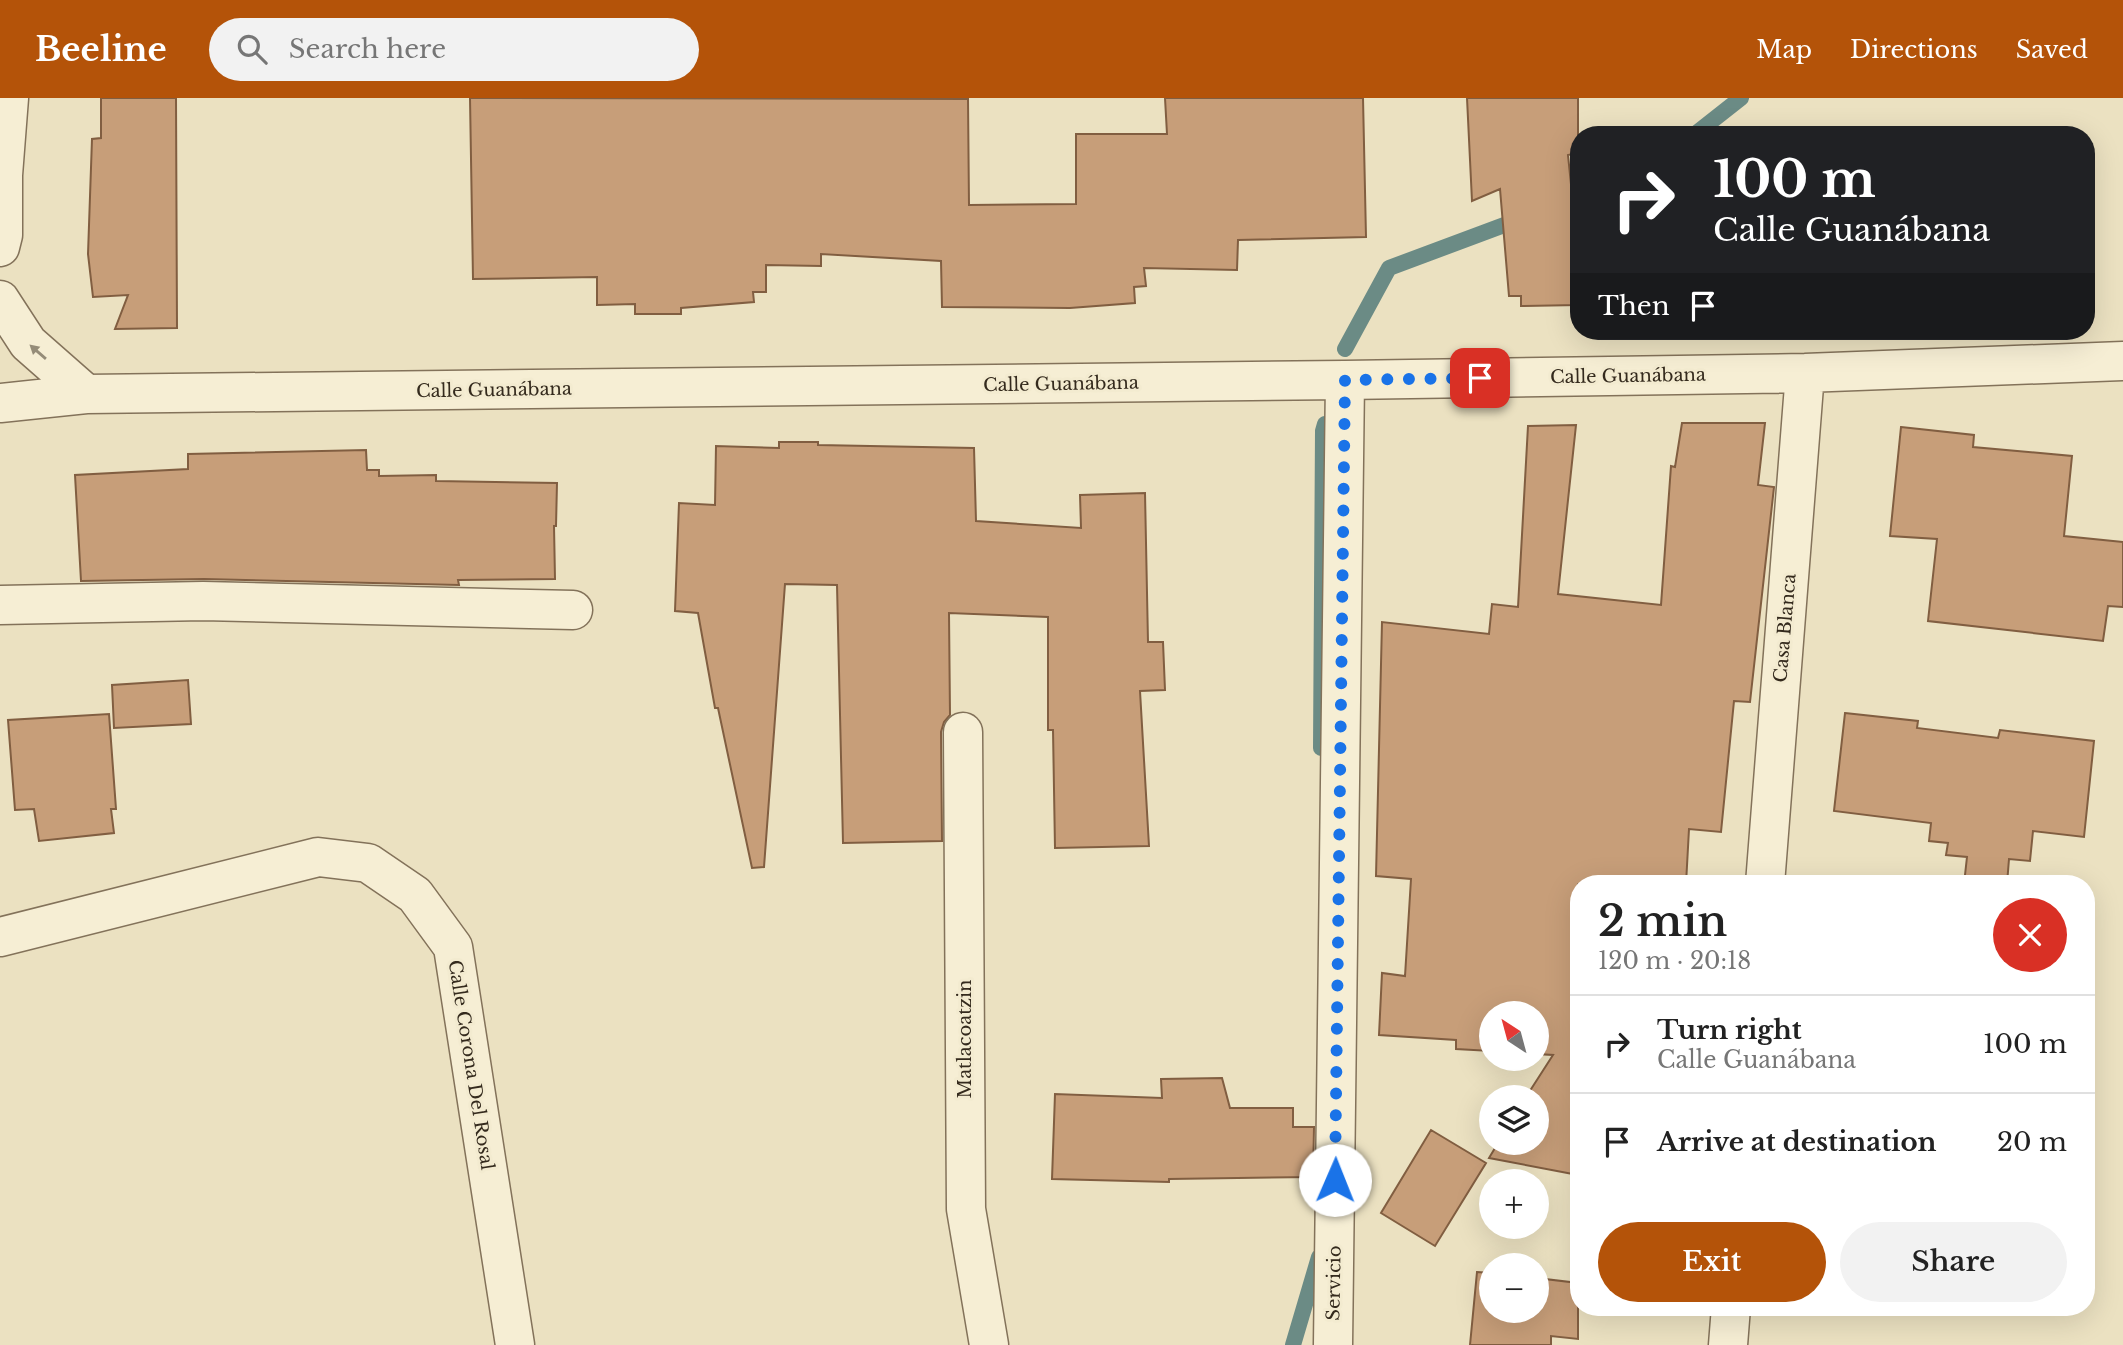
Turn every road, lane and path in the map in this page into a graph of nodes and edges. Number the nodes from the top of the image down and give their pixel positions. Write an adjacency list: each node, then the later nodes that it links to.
1 (9, 98): 2 (street)
2 (0, 247)
3 (0, 300): 7 (street, one-way to 3)
4 (2123, 361): 5 (street, Calle Guanábana)
5 (1805, 373): 6 (street, Calle Guanábana); 12 (street, Casa Blanca)
6 (1345, 380): 7 (street, Calle Guanábana); 17 (street, Servicio)
7 (86, 394): 8 (street, Calle Guanábana)
8 (0, 403)
9 (0, 605): 10 (street)
10 (573, 610)
11 (964, 732): 16 (street, Matlacoatzin)
12 (1766, 875)
13 (0, 937): 15 (street, Calle Corona Del Rosal)
14 (1730, 1316): 18 (street)
15 (515, 1345)
16 (989, 1345)
17 (1333, 1345)
18 (1728, 1345)

